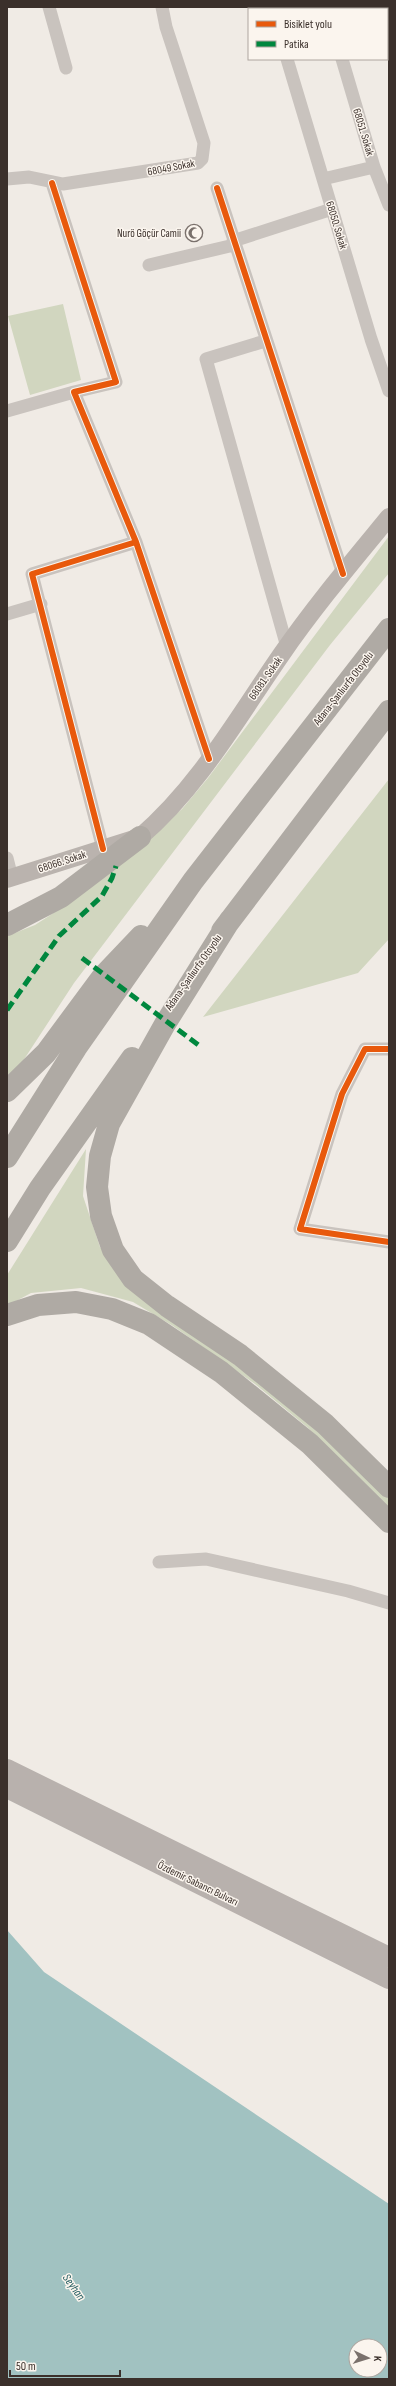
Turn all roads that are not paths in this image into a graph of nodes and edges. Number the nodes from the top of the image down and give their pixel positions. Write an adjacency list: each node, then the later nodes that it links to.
1 (49, 7): 5 (street)
2 (162, 7): 9 (street, 68049 Sokak)
3 (287, 60): 8 (street, 68050. Sokak)
4 (342, 60): 6 (street, 68051. Sokak)
5 (66, 68)
6 (374, 167): 8 (street); 11 (street, 68051. Sokak)
7 (7, 179): 9 (street, 68049 Sokak)
8 (323, 179): 12 (street, 68050. Sokak)
9 (52, 183): 17 (street)
10 (217, 188): 13 (street)
11 (389, 205)
12 (332, 210): 13 (street); 16 (street, 68050. Sokak)
13 (234, 243): 14 (street); 15 (street)
14 (149, 265)
15 (265, 341): 21 (street); 25 (street)
16 (389, 391)
17 (74, 392): 18 (street); 20 (street)
18 (7, 411)
19 (389, 517): 21 (main road, 68081. Sokak)
20 (136, 542): 22 (street); 27 (street)
21 (343, 574): 25 (main road, 68081. Sokak)
22 (41, 604): 23 (street); 29 (street)
23 (7, 614)
24 (389, 629): 32 (highway, Adana-Şanlıurfa Otoyolu)
25 (287, 647): 27 (main road, 68081. Sokak)
26 (389, 711): 33 (highway, Adana-Şanlıurfa Otoyolu)
27 (209, 759): 28 (main road, 68081. Sokak)
28 (140, 837): 29 (main road, 68066. Sokak); 34 (highway)
29 (103, 849): 31 (main road, 68066. Sokak)
30 (7, 858): 31 (street)
31 (9, 878)
32 (193, 881): 36 (highway); 37 (highway, Adana-Şanlıurfa Otoyolu)
33 (230, 920): 38 (highway, Adana-Şanlıurfa Otoyolu); 41 (highway)
34 (7, 925)
35 (389, 1049): 39 (street)
36 (7, 1092)
37 (7, 1157)
38 (7, 1240)
39 (389, 1242)
40 (7, 1315): 42 (highway)
41 (389, 1487)
42 (389, 1522)
43 (159, 1562): 44 (street)
44 (389, 1603)
45 (7, 1769): 47 (main road, Özdemir Sabancı Bulvarı)
46 (7, 1788): 48 (main road, Özdemir Sabancı Bulvarı)
47 (389, 1957)
48 (389, 1978)

